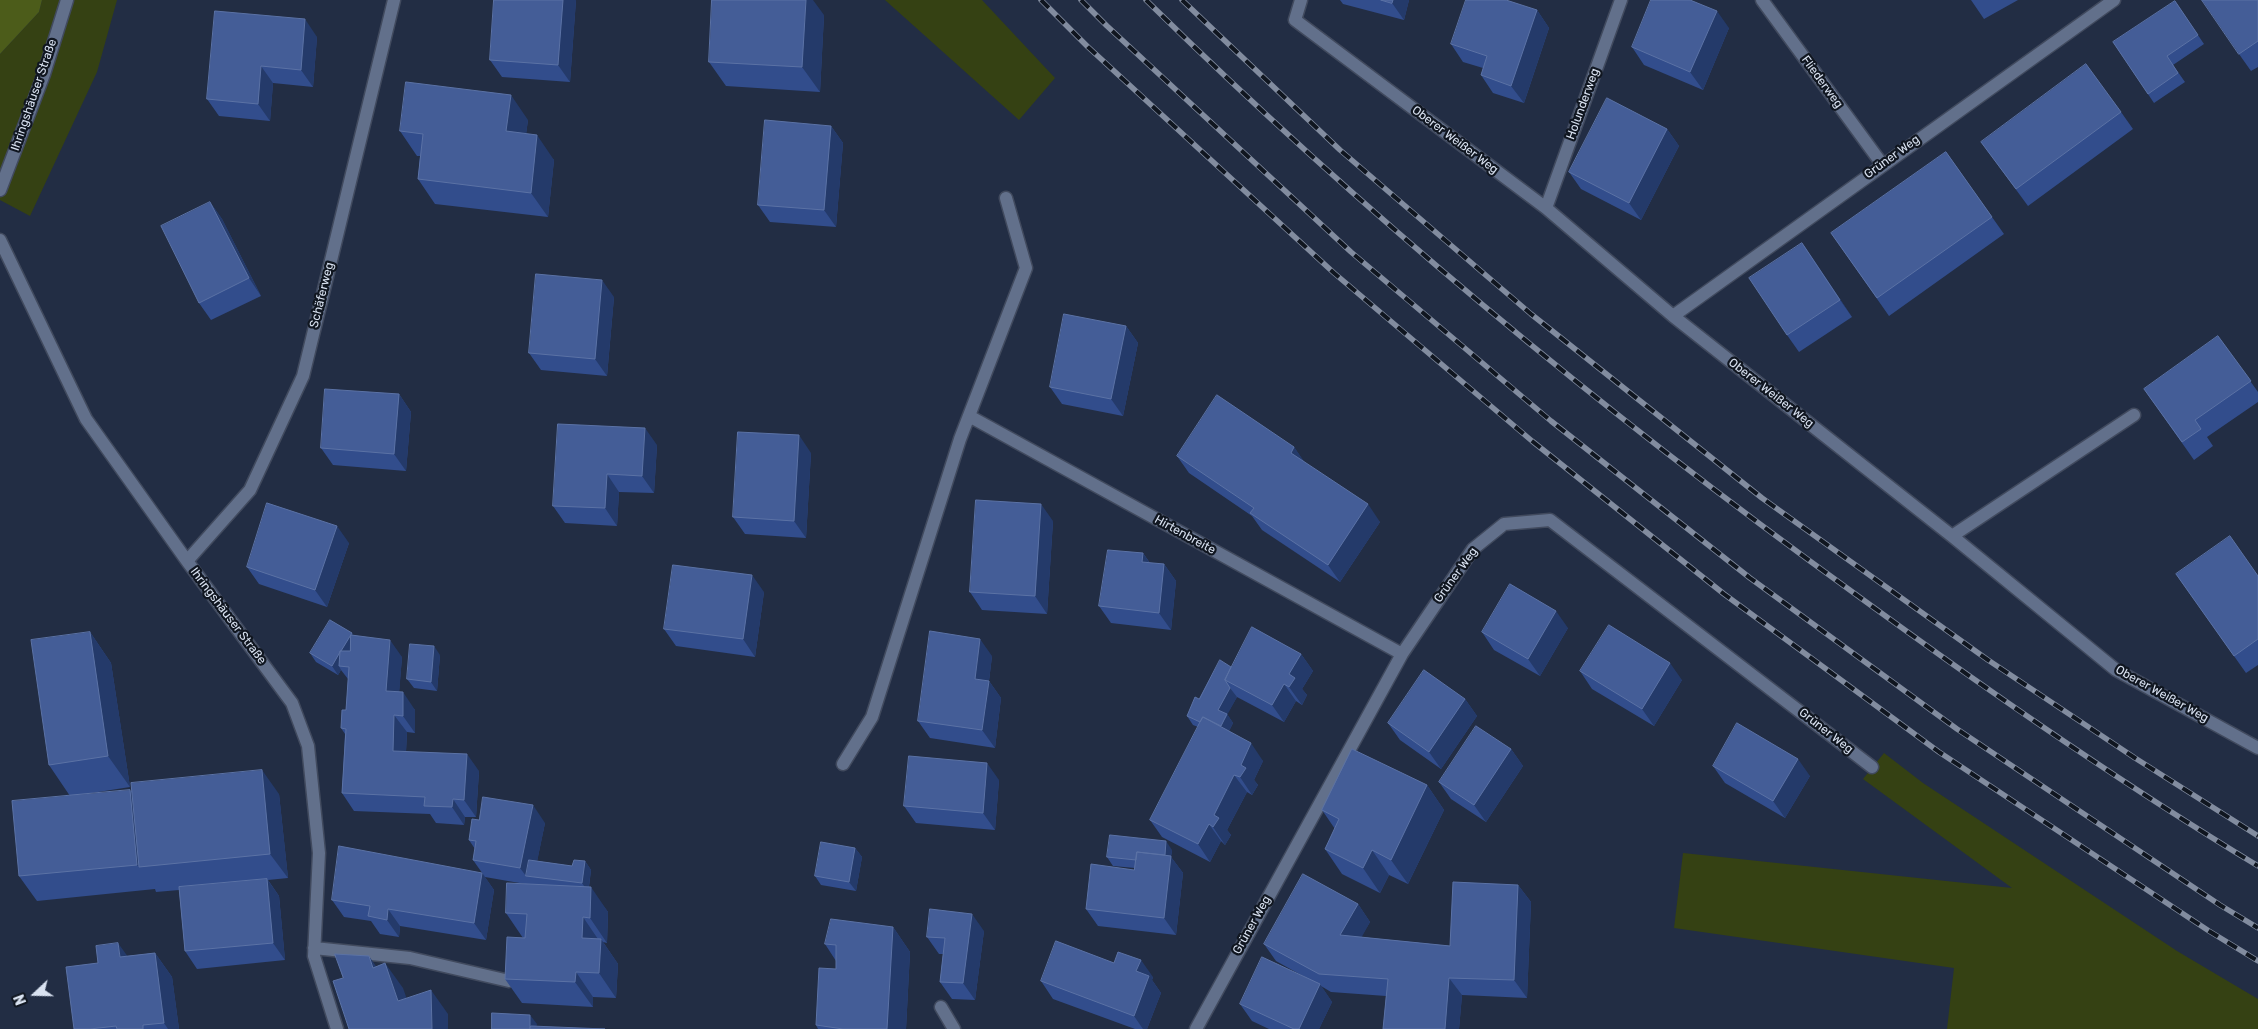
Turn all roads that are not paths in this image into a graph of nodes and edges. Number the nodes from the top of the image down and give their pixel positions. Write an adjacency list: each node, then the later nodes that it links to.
1 (67, 0): 8 (street, Ihringshäuser Straße)
2 (394, 0): 16 (street, Schäferweg)
3 (1301, 0): 10 (street, Oberer Weißer Weg)
4 (1621, 0): 10 (street, Holunderweg)
5 (1762, 0): 7 (street, Fliederweg)
6 (2114, 0): 7 (street, Grüner Weg)
7 (1882, 164): 12 (street, Grüner Weg)
8 (0, 190)
9 (1006, 198): 14 (street)
10 (1546, 208): 12 (street, Oberer Weißer Weg)
11 (0, 240): 16 (street, Ihringshäuser Straße)
12 (1673, 316): 15 (street, Oberer Weißer Weg)
13 (2134, 415): 15 (street)
14 (968, 416): 17 (street, Hirtenbreite); 19 (street)
15 (1952, 536): 18 (street, Oberer Weißer Weg)
16 (187, 561): 21 (street, Ihringshäuser Straße)
17 (1402, 654): 20 (street, Grüner Weg); 26 (street, Grüner Weg)
18 (2258, 748)
19 (843, 764)
20 (1872, 767)
21 (314, 948): 22 (street); 24 (street, Ihringshäuser Straße)
22 (509, 981)
23 (941, 1007): 25 (street)
24 (337, 1029)
25 (954, 1029)
26 (1196, 1029)

